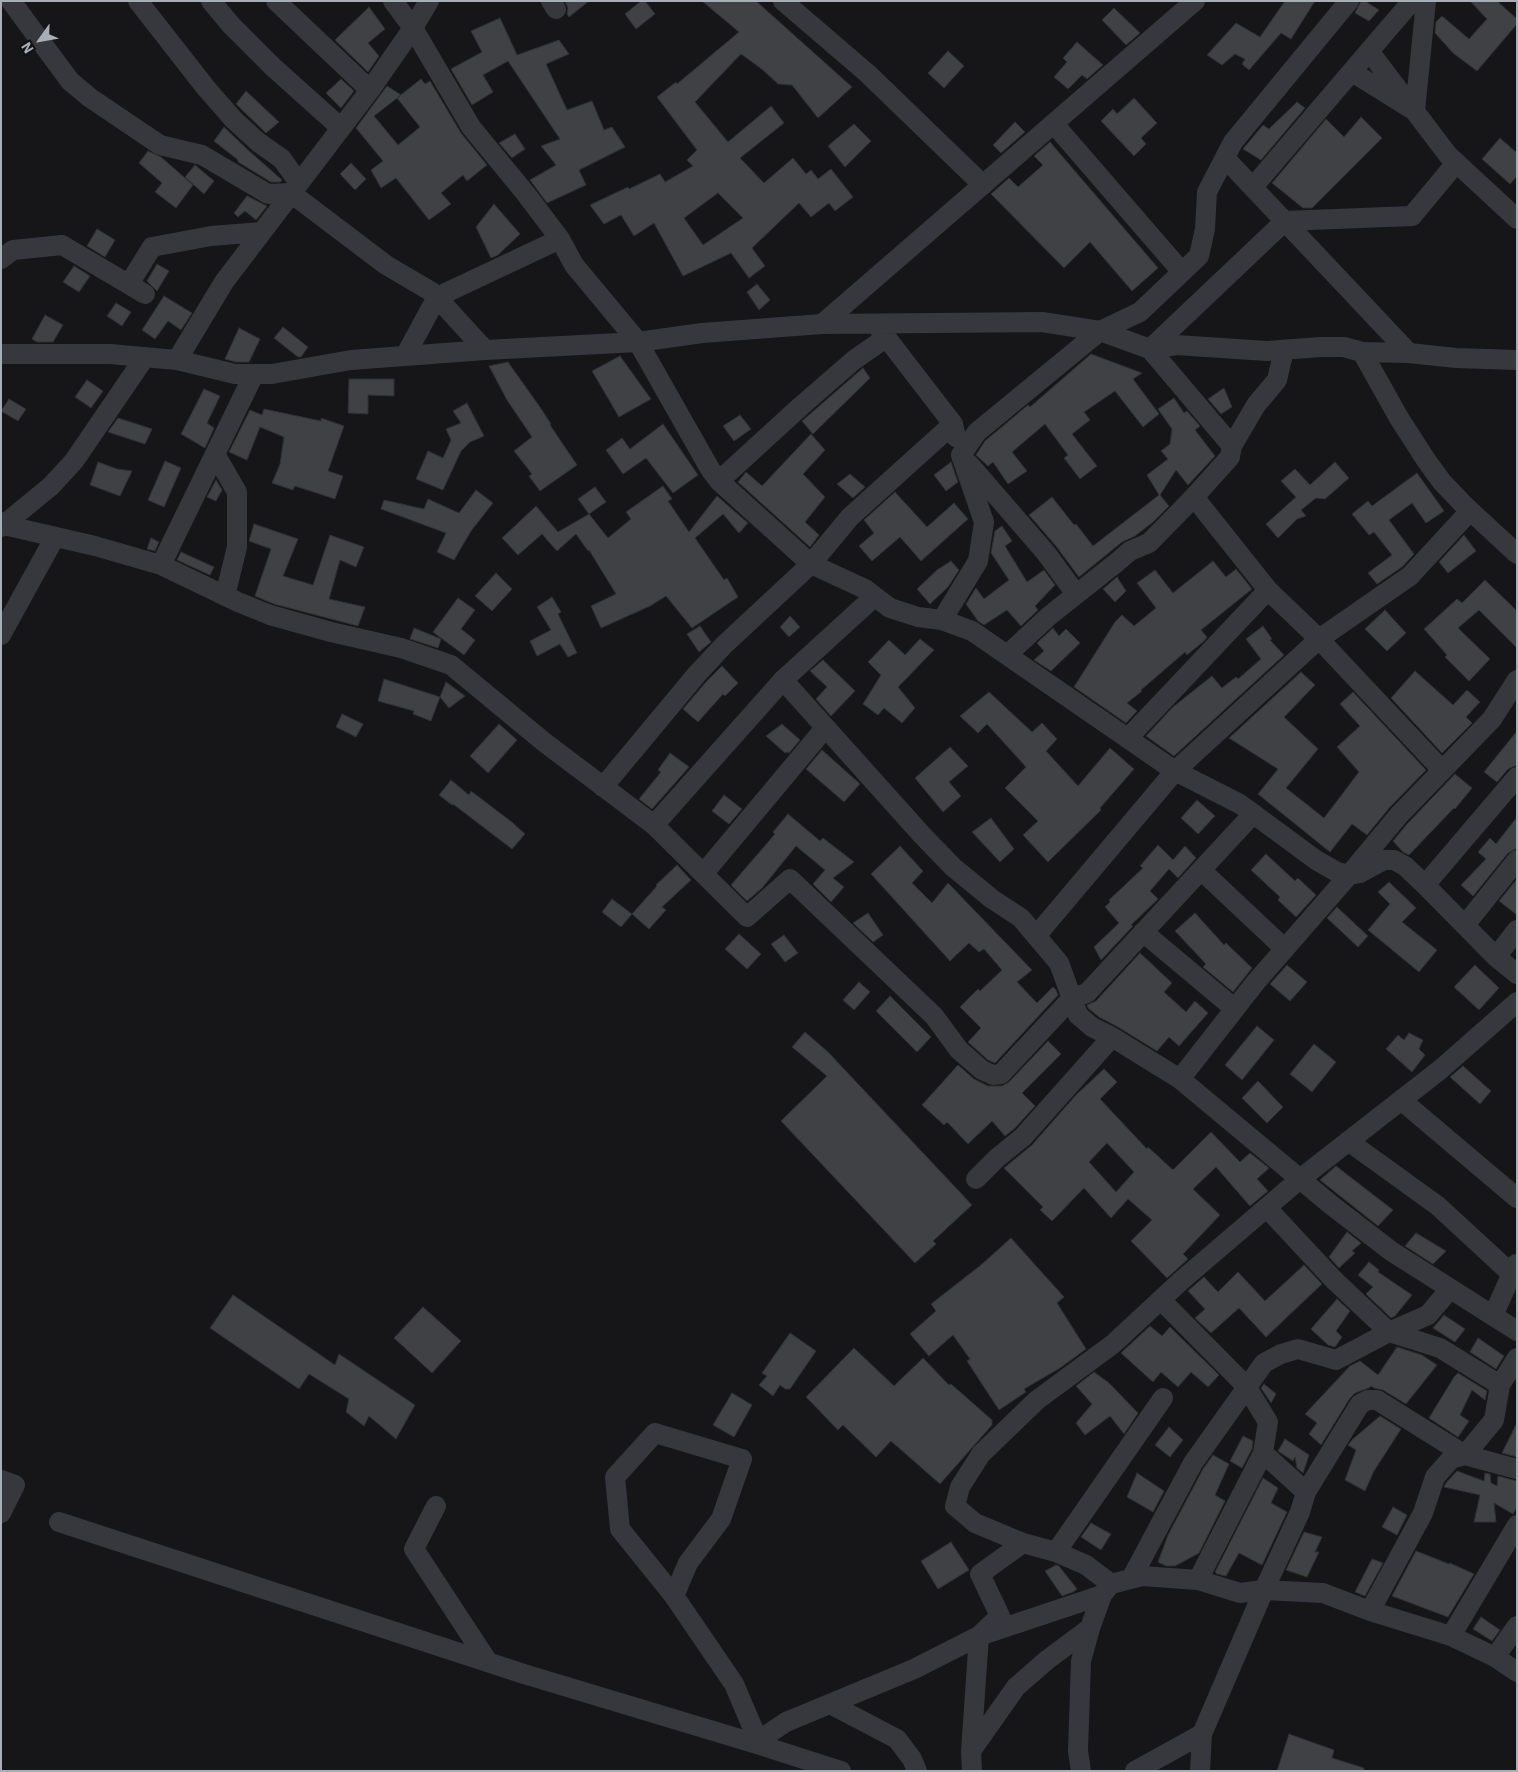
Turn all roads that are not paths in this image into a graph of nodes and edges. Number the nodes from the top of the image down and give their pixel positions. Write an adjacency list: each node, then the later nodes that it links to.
1 (11, 1): 23 (street)
2 (138, 1): 23 (street)
3 (211, 1): 18 (street)
4 (276, 1): 15 (street)
5 (393, 1): 12 (street)
6 (429, 1): 12 (street)
7 (783, 1): 21 (street)
8 (1195, 1): 17 (street)
9 (1412, 1): 13 (street)
10 (1426, 1): 16 (street)
11 (1348, 2): 19 (street)
12 (413, 28): 15 (street); 27 (street)
13 (1369, 51): 14 (street); 16 (street)
14 (1352, 72): 16 (street); 22 (street)
15 (370, 90): 18 (street)
16 (1415, 111): 20 (street)
17 (1054, 124): 21 (street); 29 (street)
18 (341, 128): 23 (street)
19 (1225, 158): 22 (street); 29 (street)
20 (1456, 163): 24 (street); 25 (street)
21 (982, 186): 31 (street)
22 (1253, 187): 25 (street)
23 (295, 188): 26 (street); 30 (street)
24 (1517, 219)
25 (1284, 221): 35 (street); 40 (street)
26 (262, 232): 28 (street); 43 (street)
27 (560, 240): 30 (street); 34 (street)
28 (1, 259)
29 (1182, 272): 33 (street)
30 (437, 297): 36 (street); 41 (street)
31 (822, 324): 32 (street); 34 (street)
32 (881, 330): 33 (street); 46 (street); 50 (street)
33 (1100, 331): 35 (street); 49 (street)
34 (638, 342): 36 (street); 50 (street)
35 (1150, 349): 37 (street); 47 (street)
36 (484, 350): 41 (street)
37 (1284, 350): 38 (street); 47 (street)
38 (1362, 352): 40 (street); 52 (street)
39 (1, 354): 42 (street)
40 (1409, 354): 44 (street)
41 (405, 356): 45 (street)
42 (145, 357): 43 (street); 53 (street)
43 (177, 360): 45 (street)
44 (1517, 360)
45 (254, 374): 48 (street)
46 (953, 424): 49 (street); 56 (street)
47 (1232, 446): 51 (street)
48 (215, 454): 57 (street); 60 (street)
49 (961, 455): 59 (street); 62 (street)
50 (719, 481): 56 (street)
51 (1194, 497): 58 (street); 59 (street)
52 (1470, 511): 55 (street); 64 (street)
53 (2, 525): 54 (street)
54 (55, 537): 57 (street); 63 (street)
55 (1517, 554)
56 (811, 564): 61 (street); 73 (street)
57 (161, 565): 60 (street)
58 (1268, 590): 64 (street); 69 (street)
59 (1076, 594): 65 (street)
60 (225, 596): 73 (street)
61 (874, 597): 62 (street); 66 (street)
62 (942, 620): 65 (street)
63 (2, 633)
64 (1319, 639): 70 (street); 71 (street)
65 (1007, 655): 69 (street)
66 (783, 680): 68 (street); 75 (street)
67 (1517, 680): 70 (street)
68 (825, 728): 78 (street); 84 (street)
69 (1128, 738): 71 (street)
70 (1442, 770): 79 (street)
71 (1175, 772): 74 (street); 84 (street)
72 (1517, 777): 80 (street)
73 (603, 787): 75 (street)
74 (1253, 814): 77 (street); 79 (street)
75 (654, 825): 78 (street)
76 (1517, 860): 81 (street)
77 (1201, 870): 83 (street); 85 (street)
78 (704, 873): 88 (street)
79 (1350, 875): 80 (street); 85 (street)
80 (1425, 885): 81 (street)
81 (1464, 925): 86 (street)
82 (1517, 930): 86 (street)
83 (1143, 932): 88 (street); 90 (street)
84 (1036, 936): 88 (street)
85 (1285, 949): 90 (street)
86 (1496, 956): 87 (street)
87 (1517, 974)
88 (1072, 998): 91 (street)
89 (1517, 1002): 93 (street)
90 (1235, 1009): 92 (street)
91 (1112, 1037): 92 (street); 95 (street)
92 (1180, 1079): 96 (street)
93 (1401, 1100): 94 (street); 97 (street)
94 (1348, 1142): 96 (street); 99 (street)
95 (976, 1179)
96 (1300, 1179): 98 (street); 100 (street)
97 (1517, 1198)
98 (1267, 1208): 101 (street); 104 (street)
99 (1515, 1272): 102 (street)
100 (1450, 1290): 102 (street); 104 (street)
101 (1161, 1300): 107 (street); 118 (street)
102 (1493, 1316): 103 (street)
103 (1517, 1331)
104 (1389, 1332): 106 (street); 107 (street)
105 (1517, 1358): 106 (street)
106 (1500, 1385): 110 (street)
107 (1246, 1386): 109 (street); 120 (street)
108 (1163, 1398): 119 (street)
109 (1263, 1453): 113 (street); 121 (street)
110 (1465, 1455): 111 (street); 113 (street); 125 (street)
111 (1517, 1469)
112 (1, 1480): 115 (street)
113 (1306, 1492): 123 (street)
114 (436, 1506): 131 (street)
115 (1, 1513)
116 (59, 1522): 131 (street)
117 (1517, 1525): 129 (street)
118 (1023, 1543): 119 (street); 128 (street)
119 (1056, 1552): 122 (street)
120 (1131, 1579): 121 (street); 122 (street)
121 (1198, 1580): 123 (street)
122 (1106, 1590): 127 (street); 128 (street)
123 (1264, 1590): 125 (street); 134 (street)
124 (674, 1596): 124 (street); 135 (street)
125 (1370, 1611): 129 (street)
126 (1517, 1626): 130 (street)
127 (1090, 1628): 136 (street); 139 (street)
128 (979, 1636): 133 (street); 136 (street)
129 (1451, 1636): 130 (street)
130 (1495, 1657): 132 (street)
131 (488, 1662): 135 (street)
132 (1517, 1672)
133 (830, 1704): 135 (street); 138 (street)
134 (1202, 1734): 140 (street); 141 (street)
135 (760, 1745): 137 (street)
136 (972, 1761)
137 (841, 1771)
138 (917, 1771)
139 (1081, 1771)
140 (1135, 1771)
141 (1200, 1771)

